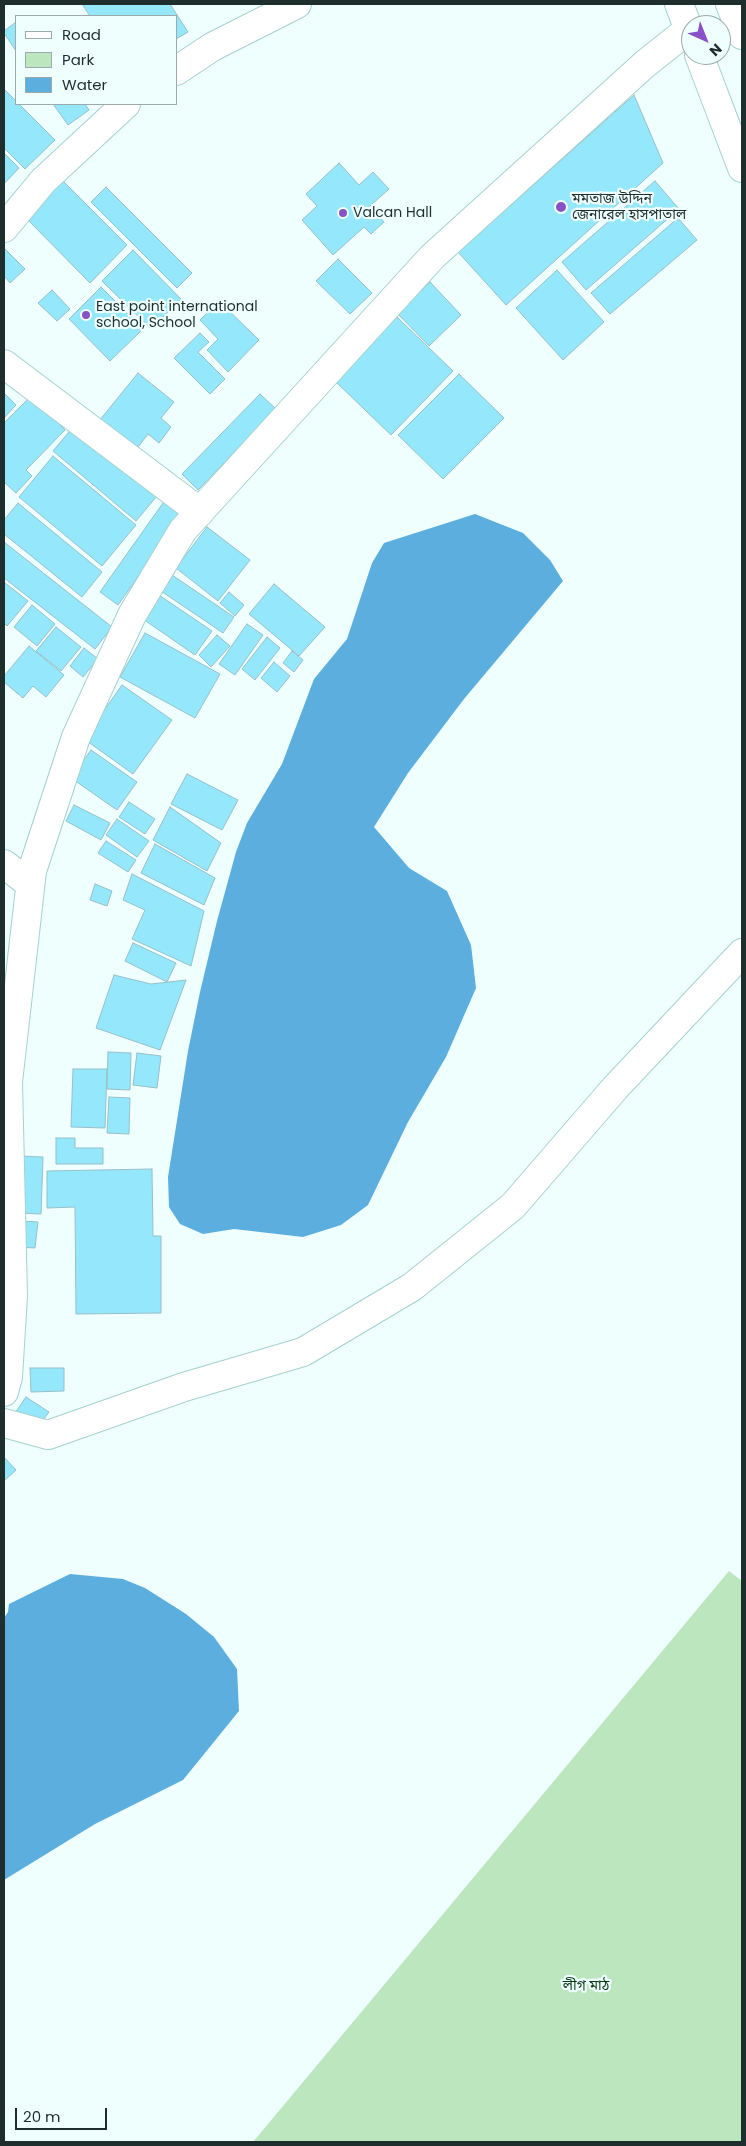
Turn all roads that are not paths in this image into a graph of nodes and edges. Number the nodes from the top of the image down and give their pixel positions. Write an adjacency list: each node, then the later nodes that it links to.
1 (297, 4): 6 (main road)
2 (730, 4): 4 (main road)
3 (681, 27): 11 (main road)
4 (742, 35)
5 (703, 65): 8 (main road)
6 (178, 70)
7 (125, 105): 9 (main road)
8 (742, 168)
9 (4, 228)
10 (4, 364): 11 (main road)
11 (200, 512): 13 (main road)
12 (4, 864): 13 (main road)
13 (30, 884): 15 (main road)
14 (742, 953): 17 (main road)
15 (6, 1131): 16 (main road)
16 (5, 1381)
17 (4, 1423)

